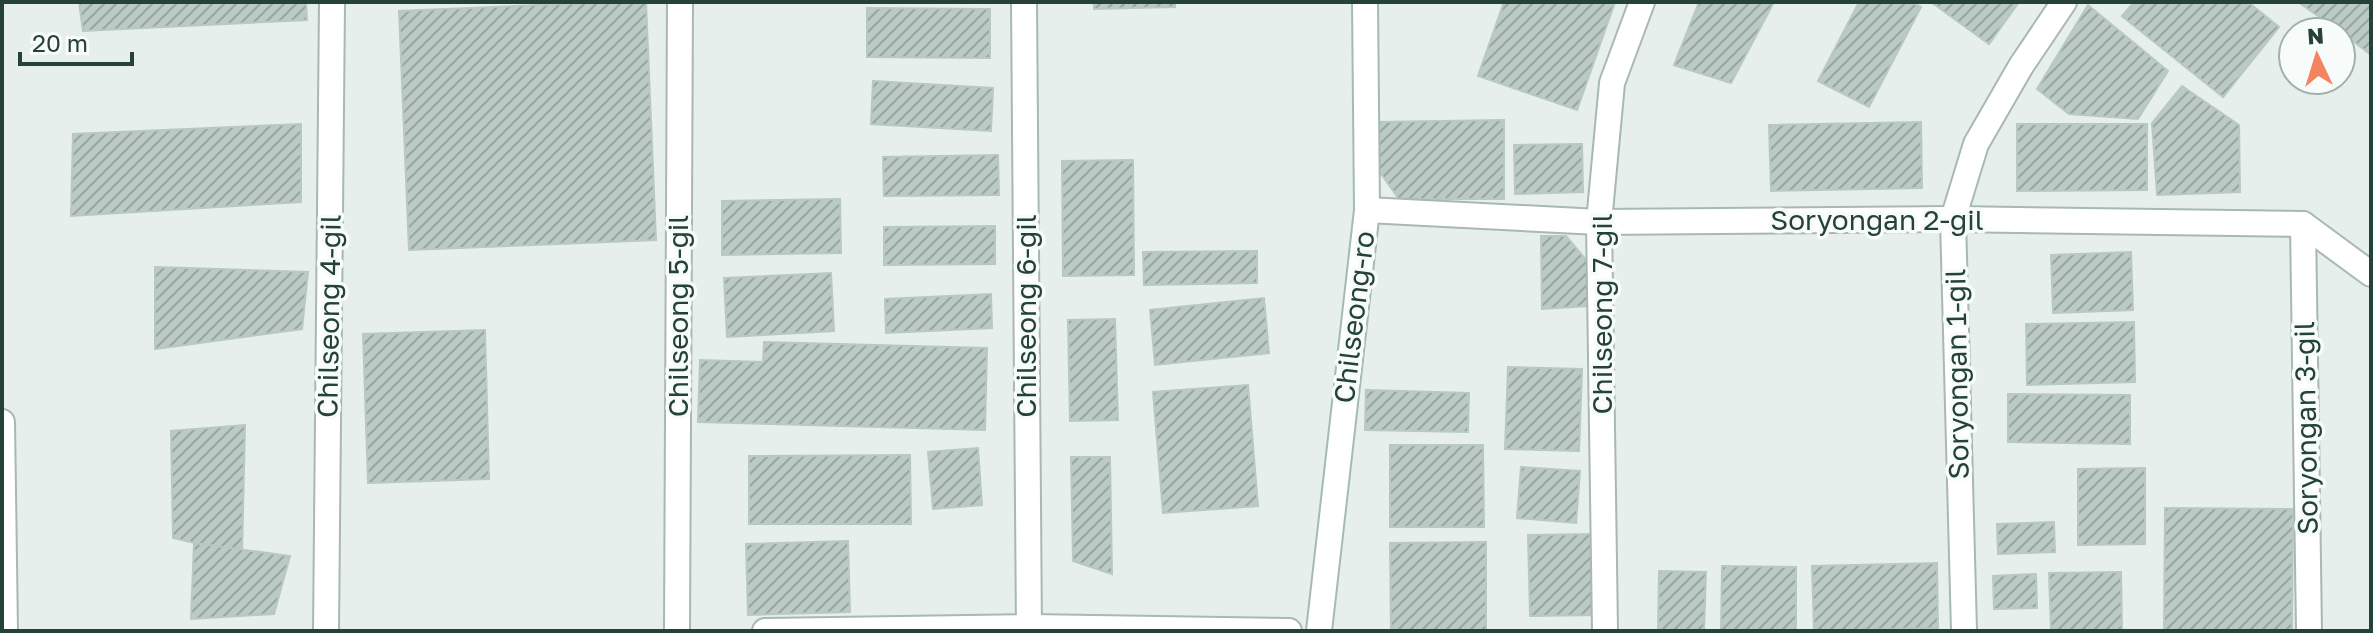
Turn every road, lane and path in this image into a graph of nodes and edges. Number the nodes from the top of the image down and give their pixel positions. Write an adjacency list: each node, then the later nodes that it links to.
1 (332, 2): 15 (street, Chilseong 4-gil)
2 (680, 2): 16 (street, Chilseong 5-gil)
3 (1024, 2): 13 (street, Chilseong 6-gil)
4 (1365, 2): 7 (street, Chilseong-ro)
5 (1642, 2): 9 (street, Chilseong 7-gil)
6 (2064, 2): 8 (street, Soryongan 1-gil)
7 (1367, 210): 9 (street, Soryongan 2-gil); 19 (street, Chilseong-ro)
8 (1953, 219): 9 (street, Soryongan 2-gil); 10 (street, Soryongan 2-gil); 21 (street, Soryongan 1-gil)
9 (1599, 222): 20 (street, Chilseong 7-gil)
10 (2303, 224): 11 (street); 22 (street, Soryongan 3-gil)
11 (2371, 274)
12 (2, 422): 14 (street)
13 (1029, 629): 17 (street); 18 (street)
14 (5, 631)
15 (326, 631)
16 (677, 631)
17 (765, 631)
18 (1289, 631)
19 (1319, 631)
20 (1605, 631)
21 (1964, 631)
22 (2309, 631)

